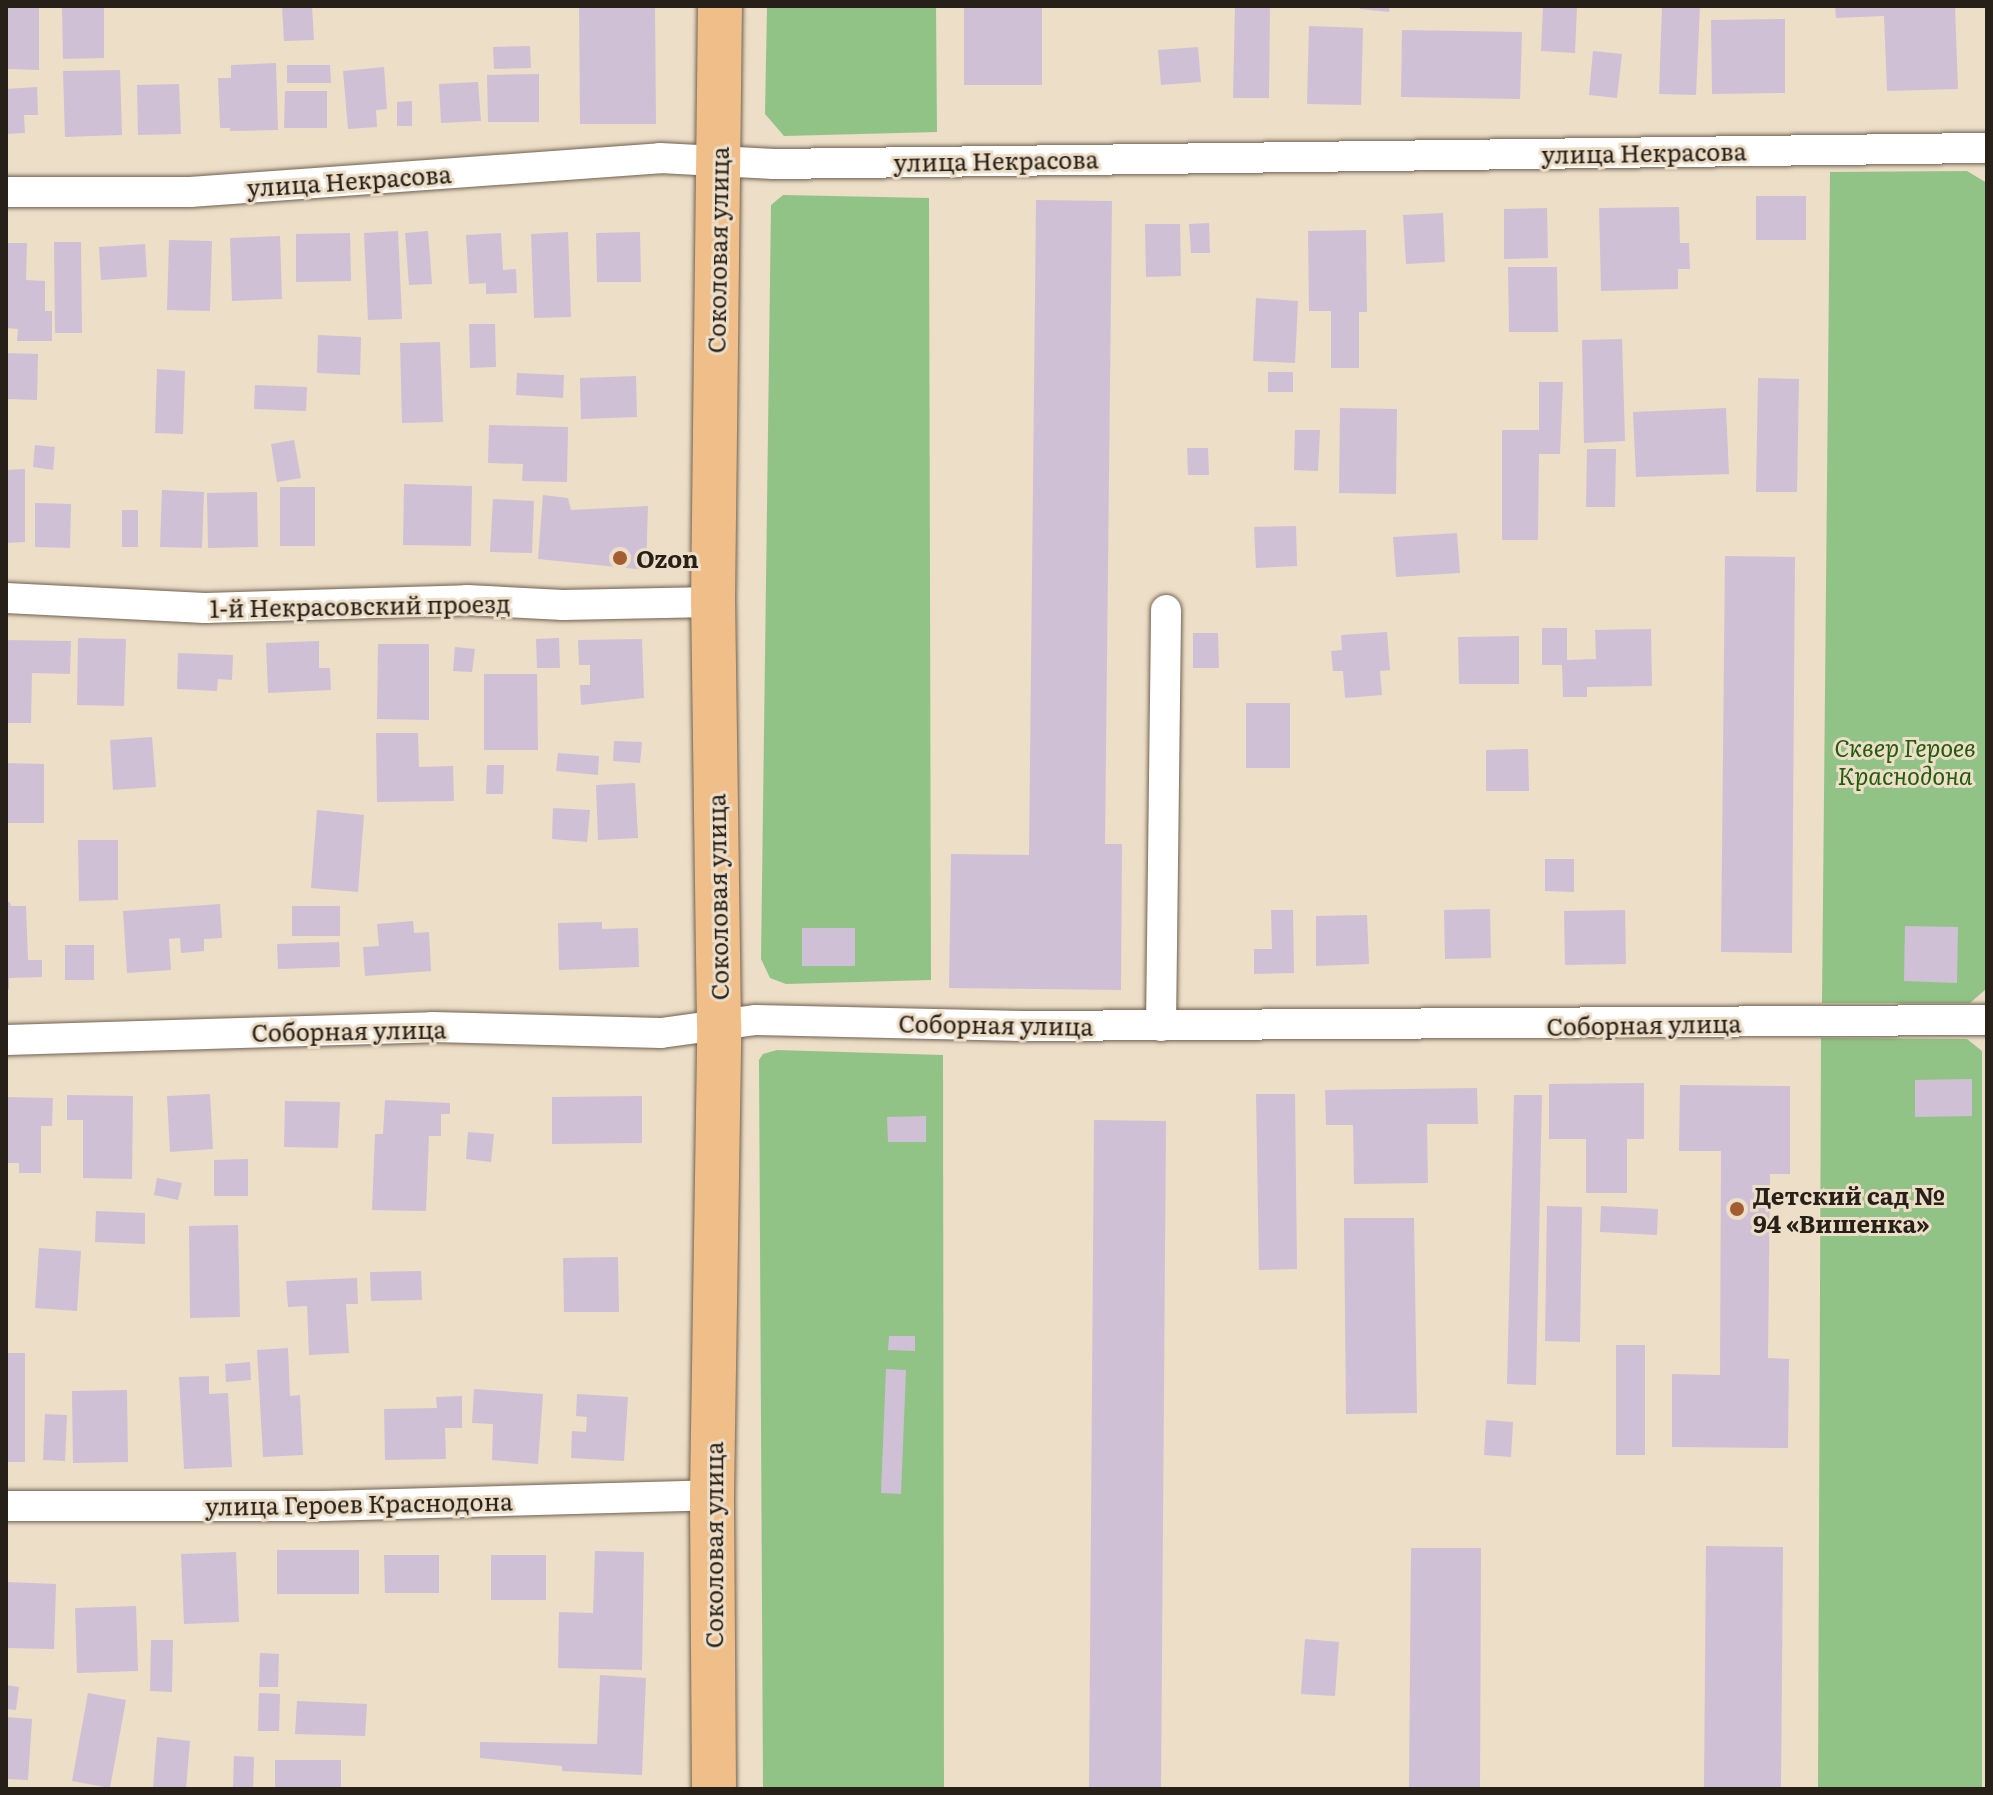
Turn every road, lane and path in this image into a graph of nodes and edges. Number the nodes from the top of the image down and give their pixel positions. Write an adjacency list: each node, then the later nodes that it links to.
1 (720, 6): 3 (main road, Соколовая улица)
2 (1987, 148): 3 (street, улица Некрасова)
3 (718, 161): 4 (street, улица Некрасова); 6 (main road, Соколовая улица)
4 (6, 192)
5 (6, 598): 6 (street, 1-й Некрасовский проезд)
6 (713, 602): 9 (main road, Соколовая улица)
7 (1166, 610): 10 (street)
8 (1987, 1020): 10 (street, Соборная улица)
9 (719, 1025): 10 (street, Соборная улица); 11 (street, Соборная улица); 12 (main road, Соколовая улица)
10 (1161, 1026)
11 (6, 1040)
12 (712, 1495): 13 (street, улица Героев Краснодона); 14 (main road, Соколовая улица)
13 (6, 1506)
14 (714, 1789)

